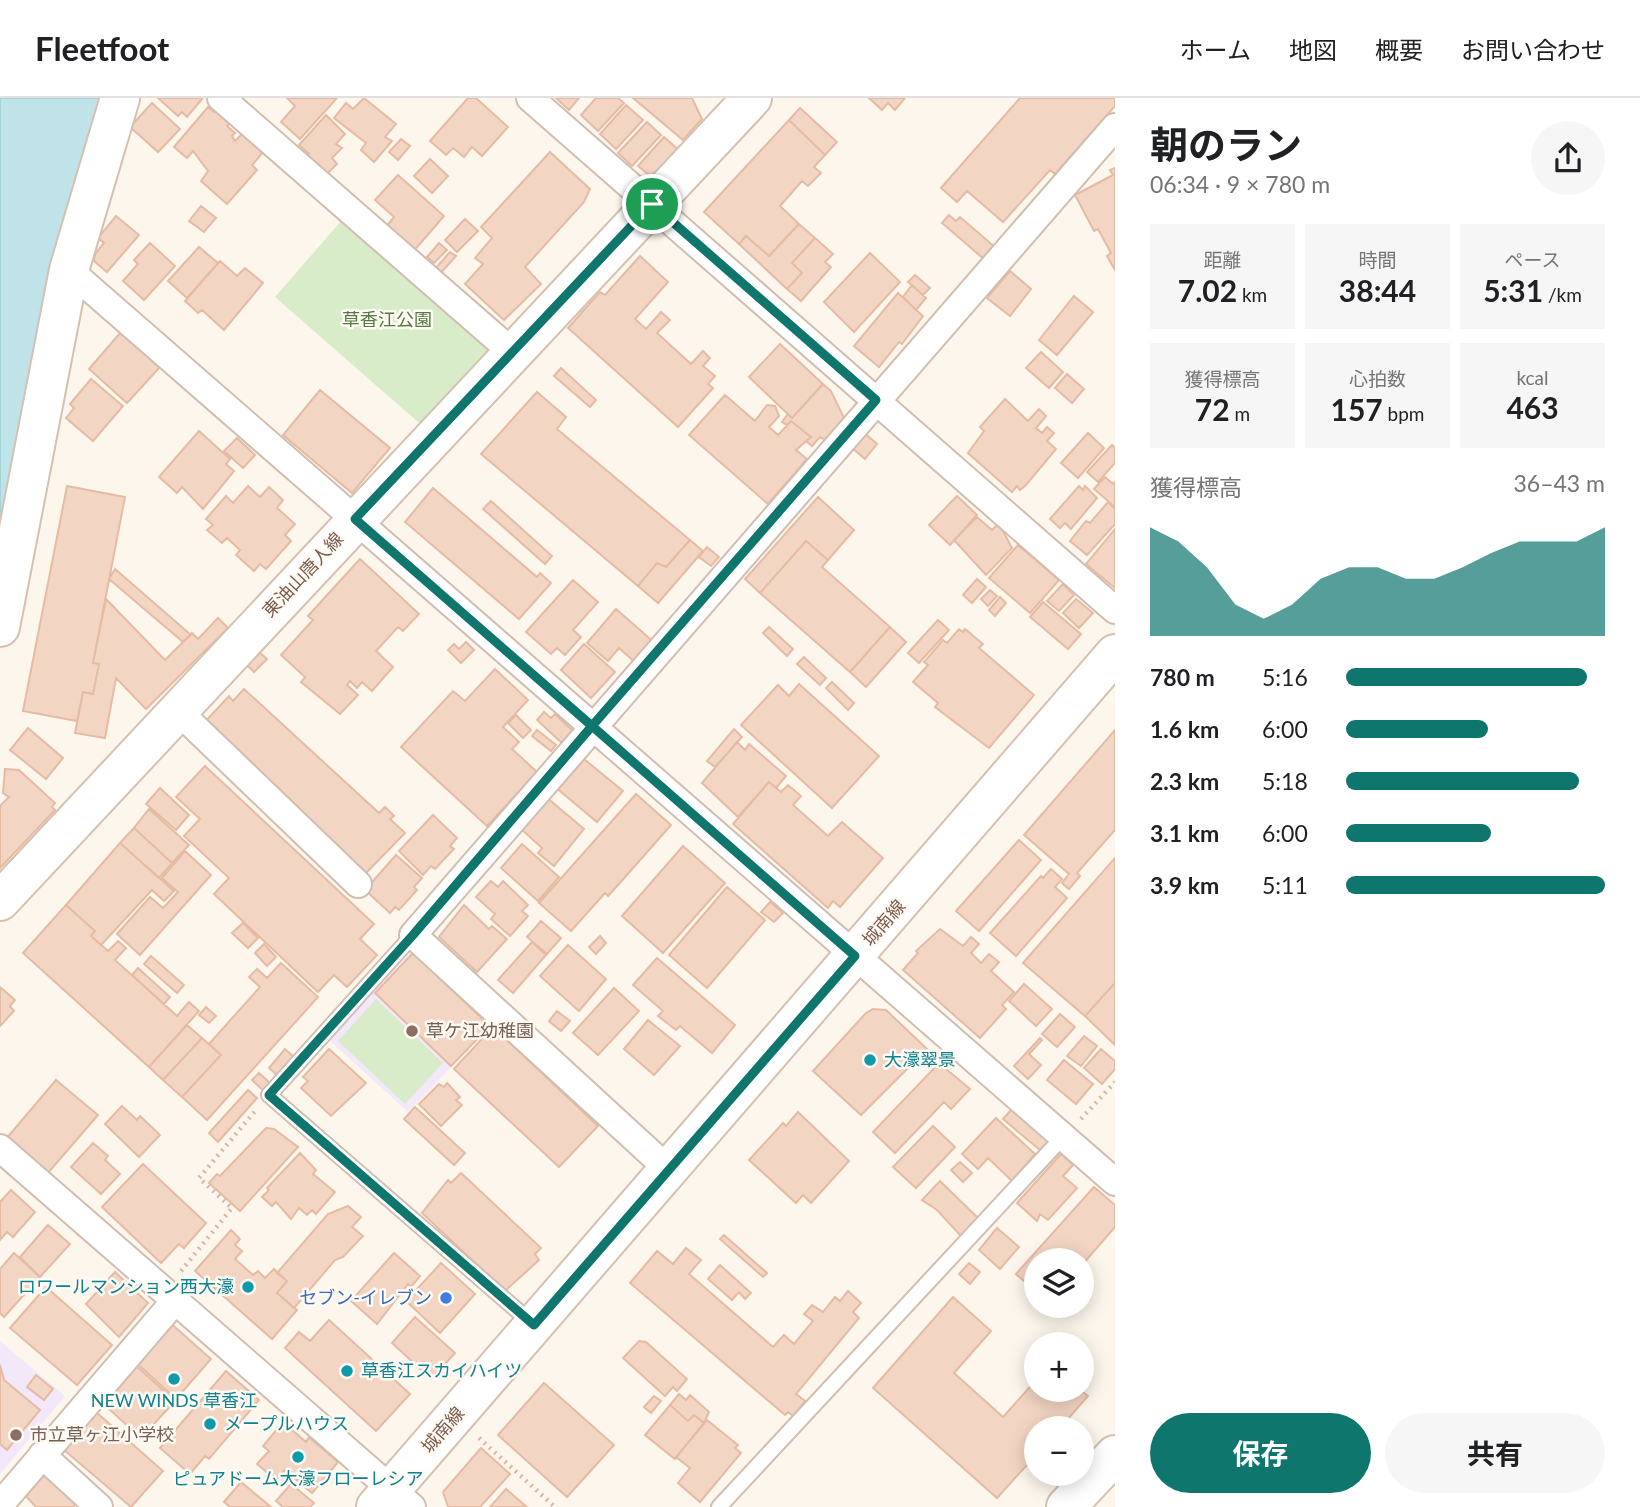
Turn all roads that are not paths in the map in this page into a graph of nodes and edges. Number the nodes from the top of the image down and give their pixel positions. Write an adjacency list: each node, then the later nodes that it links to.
1 (120, 98): 7 (street)
2 (221, 98): 8 (street)
3 (530, 98): 6 (street)
4 (752, 98): 6 (street, 東油山唐人線)
5 (1115, 127): 9 (street)
6 (652, 204): 8 (street, 東油山唐人線); 9 (street)
7 (69, 270): 10 (street); 12 (street)
8 (512, 352): 10 (street, 東油山唐人線)
9 (876, 400): 11 (street); 15 (street)
10 (355, 519): 14 (street, 東油山唐人線); 15 (street)
11 (1115, 610)
12 (0, 627)
13 (1115, 654): 19 (street, 城南線)
14 (177, 710): 16 (street); 17 (street, 東油山唐人線)
15 (592, 726): 18 (street); 19 (street)
16 (358, 884)
17 (0, 901)
18 (413, 935): 22 (street); 25 (lane)
19 (855, 956): 20 (street); 22 (street, 城南線)
20 (1063, 1137): 23 (street); 31 (lane)
21 (0, 1148): 24 (street)
22 (668, 1170): 25 (street, 城南線)
23 (1115, 1182)
24 (168, 1297): 26 (street); 28 (street)
25 (534, 1325): 28 (street, 城南線)
26 (42, 1455): 29 (street); 30 (street)
27 (1115, 1455): 32 (street)
28 (393, 1502)
29 (0, 1505)
30 (99, 1507)
31 (719, 1507)
32 (1066, 1507)

